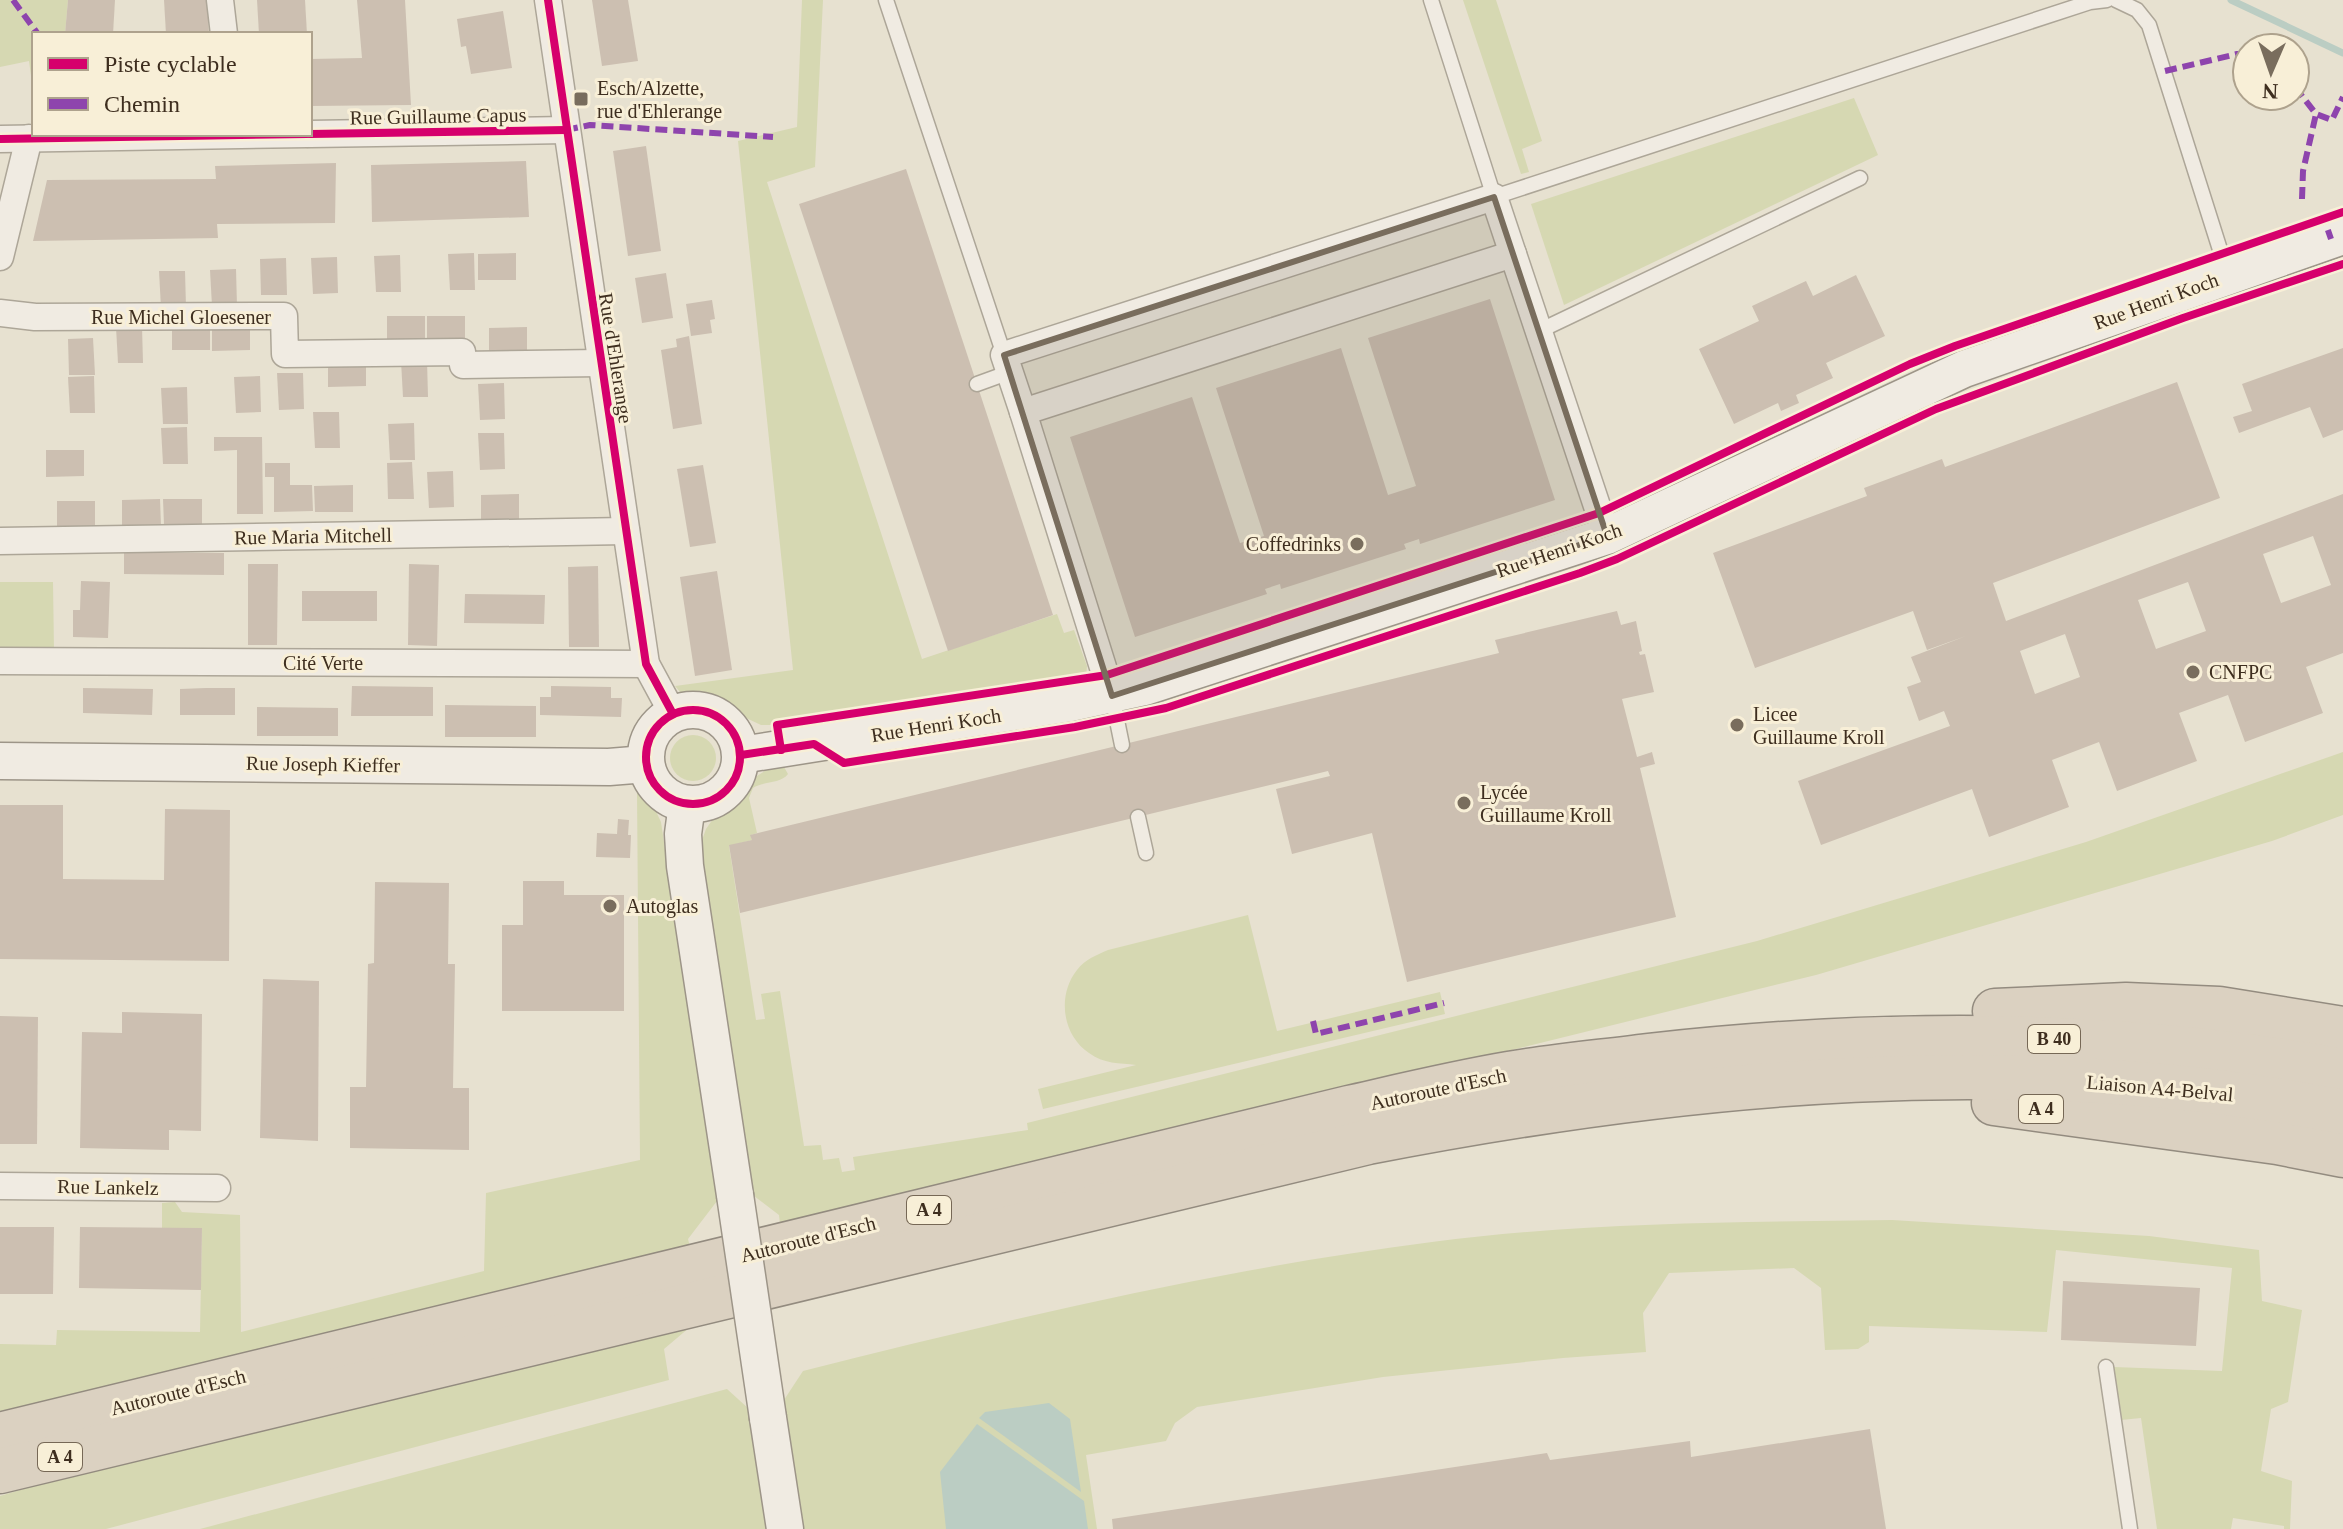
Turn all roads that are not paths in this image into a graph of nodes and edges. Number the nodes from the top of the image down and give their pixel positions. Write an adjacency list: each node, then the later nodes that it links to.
1 (220, 0): 7 (street)
2 (548, 0): 8 (street, Rue d'Ehlerange)
3 (886, 0): 22 (lane)
4 (1431, 0): 14 (lane)
5 (2107, 0): 14 (lane)
6 (2116, 0): 18 (lane)
7 (224, 32)
8 (566, 130): 9 (street, Rue Guillaume Capus); 21 (street, Rue d'Ehlerange)
9 (312, 134)
10 (140, 136): 11 (street, Rue Guillaume Capus)
11 (29, 138): 12 (street, Rue Guillaume Capus); 17 (street)
12 (0, 139)
13 (1860, 178): 20 (lane)
14 (1494, 197): 16 (street); 22 (street)
15 (2343, 236): 18 (street, Rue Henri Koch)
16 (1513, 254): 20 (street); 24 (street)
17 (0, 257)
18 (2228, 276): 26 (street, Rue Henri Koch)
19 (0, 313): 21 (street, Rue Michel Gloesener)
20 (1539, 331): 26 (street)
21 (600, 363): 25 (street, Rue d'Ehlerange)
22 (1007, 364): 23 (lane); 24 (street)
23 (977, 384)
24 (1023, 412): 30 (street)
25 (626, 531): 27 (street, Rue Maria Mitchell); 29 (street, Rue d'Ehlerange)
26 (1607, 536): 30 (street, Rue Henri Koch)
27 (0, 541)
28 (0, 661): 29 (street, Cité Verte)
29 (646, 664): 31 (street, Rue d'Ehlerange)
30 (1112, 696): 32 (lane); 33 (street, Rue Henri Koch)
31 (673, 714): 33 (street); 35 (street)
32 (1122, 745)
33 (741, 755): 36 (street)
34 (0, 761): 35 (street, Rue Joseph Kieffer)
35 (646, 764): 36 (street)
36 (687, 804): 50 (street, bridge)
37 (1138, 817): 38 (lane)
38 (1146, 853)
39 (2343, 1029): 40 (highway, A 4)
40 (1763, 1044): 41 (highway, Liaison A4-Belval / B 40); 48 (highway, Autoroute d'Esch / A 4)
41 (2343, 1071)
42 (1737, 1088): 43 (highway, Liaison A4-Belval / B 40); 44 (highway, A 4); 49 (highway, Autoroute d'Esch / A 4)
43 (2343, 1112)
44 (2343, 1155)
45 (0, 1186): 46 (street, Rue Lankelz)
46 (217, 1188)
47 (2106, 1367): 51 (lane)
48 (0, 1435)
49 (0, 1471)
50 (785, 1529)
51 (2130, 1529)

